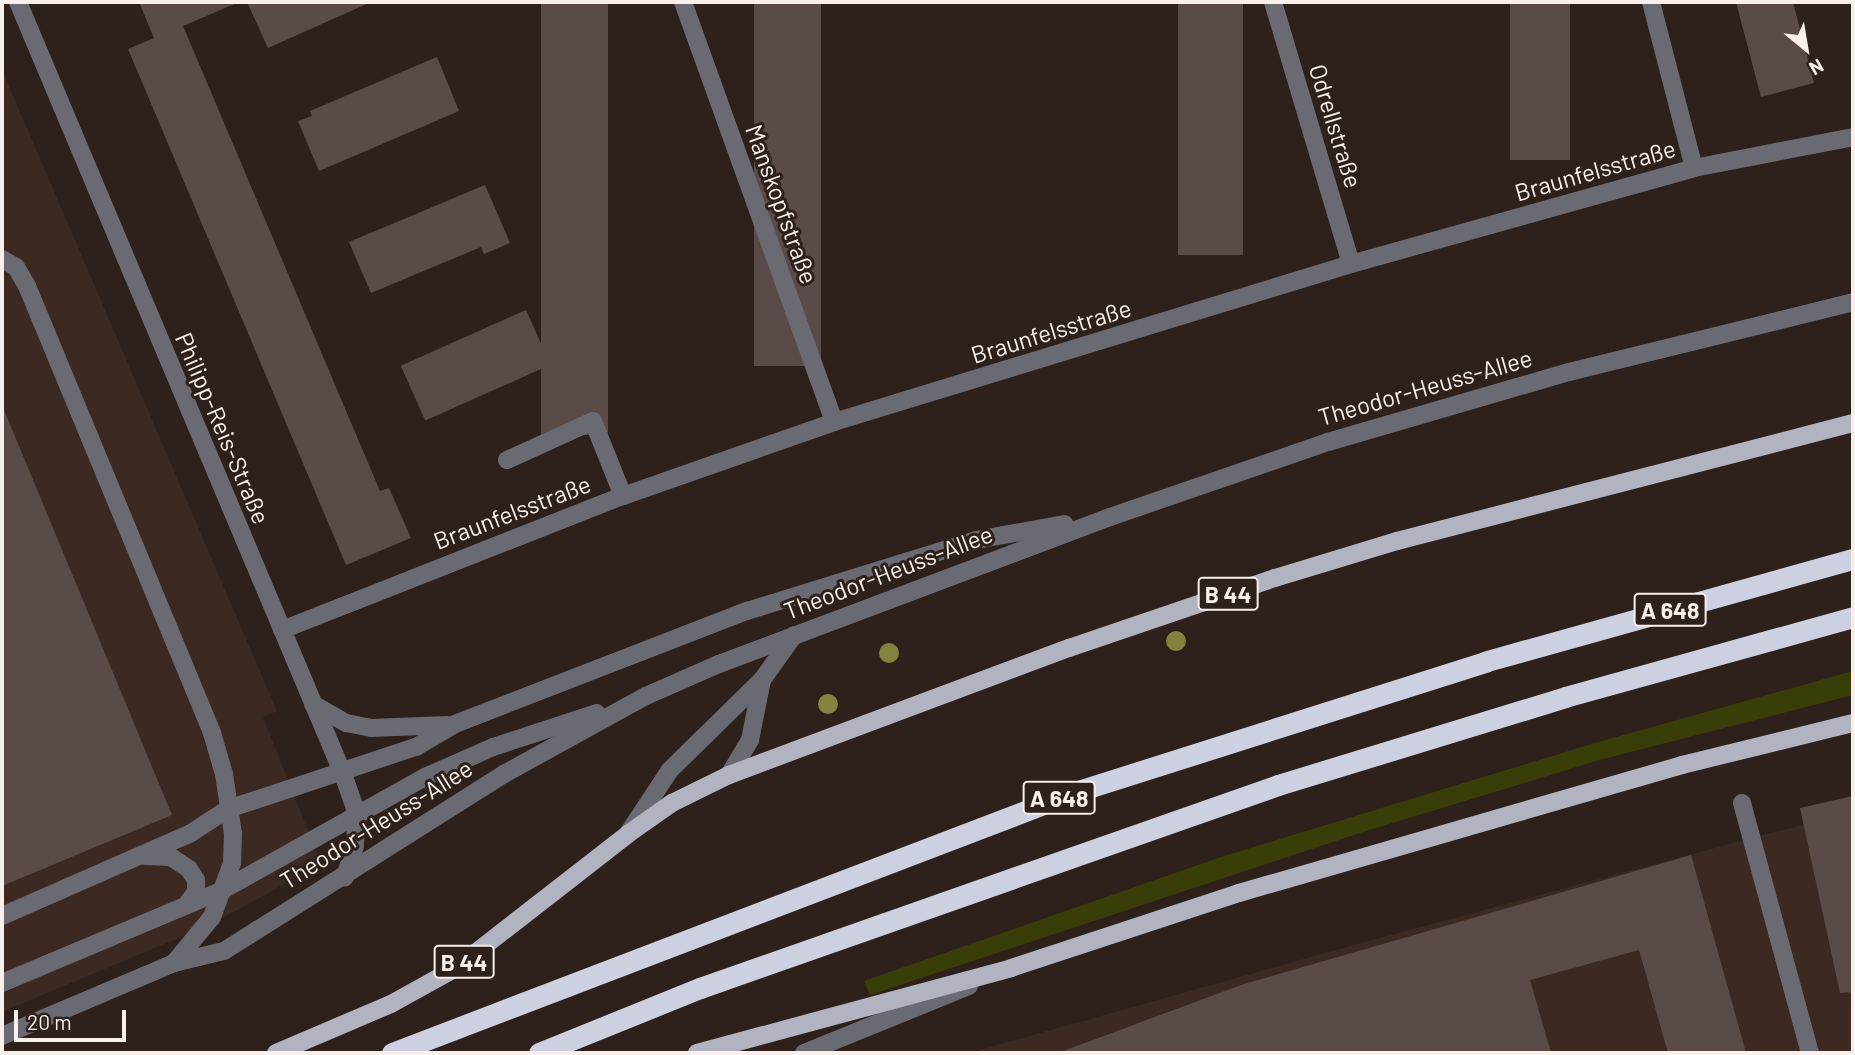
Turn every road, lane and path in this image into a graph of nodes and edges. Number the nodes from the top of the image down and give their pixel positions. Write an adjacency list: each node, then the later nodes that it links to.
1 (18, 2): 17 (street, Philipp-Reis-Straße)
2 (683, 2): 10 (street, Manskopfstraße)
3 (1273, 2): 8 (street, Odrellstraße)
4 (1651, 2): 6 (street)
5 (1853, 137): 6 (street, Braunfelsstraße)
6 (1694, 168): 8 (street, Braunfelsstraße)
7 (2, 258): 27 (street)
8 (1352, 264): 10 (street, Braunfelsstraße)
9 (1853, 302): 14 (street, Theodor-Heuss-Allee)
10 (834, 422): 13 (street, Braunfelsstraße)
11 (1853, 423): 25 (main road, B 44)
12 (507, 460): 13 (street)
13 (623, 496): 17 (street, Braunfelsstraße)
14 (1110, 517): 18 (street, Theodor-Heuss-Allee); 23 (street)
15 (1853, 559): 40 (highway, A 648)
16 (1853, 617): 41 (highway, A 648)
17 (282, 630): 21 (street, Philipp-Reis-Straße)
18 (794, 635): 19 (street); 20 (street, Theodor-Heuss-Allee)
19 (762, 680): 25 (street); 29 (street)
20 (646, 696): 28 (street); 31 (street, Theodor-Heuss-Allee)
21 (313, 704): 23 (street); 24 (street, Philipp-Reis-Straße)
22 (1853, 723): 36 (main road)
23 (455, 724): 24 (street)
24 (343, 774): 27 (street); 28 (street, Philipp-Reis-Straße)
25 (729, 775): 29 (main road, B 44)
26 (1742, 803): 44 (street)
27 (228, 809): 30 (street); 32 (street)
28 (357, 814): 31 (street, Philipp-Reis-Straße); 32 (street)
29 (628, 834): 39 (main road, B 44)
30 (142, 856): 33 (street); 34 (street)
31 (345, 877): 35 (street, Theodor-Heuss-Allee)
32 (221, 891): 33 (street); 35 (street)
33 (187, 904): 37 (street)
34 (2, 916)
35 (174, 963): 38 (street, Theodor-Heuss-Allee)
36 (1011, 968): 42 (main road); 43 (street)
37 (2, 982)
38 (2, 1036)
39 (276, 1053)
40 (392, 1053)
41 (539, 1053)
42 (697, 1053)
43 (804, 1053)
44 (1810, 1053)

